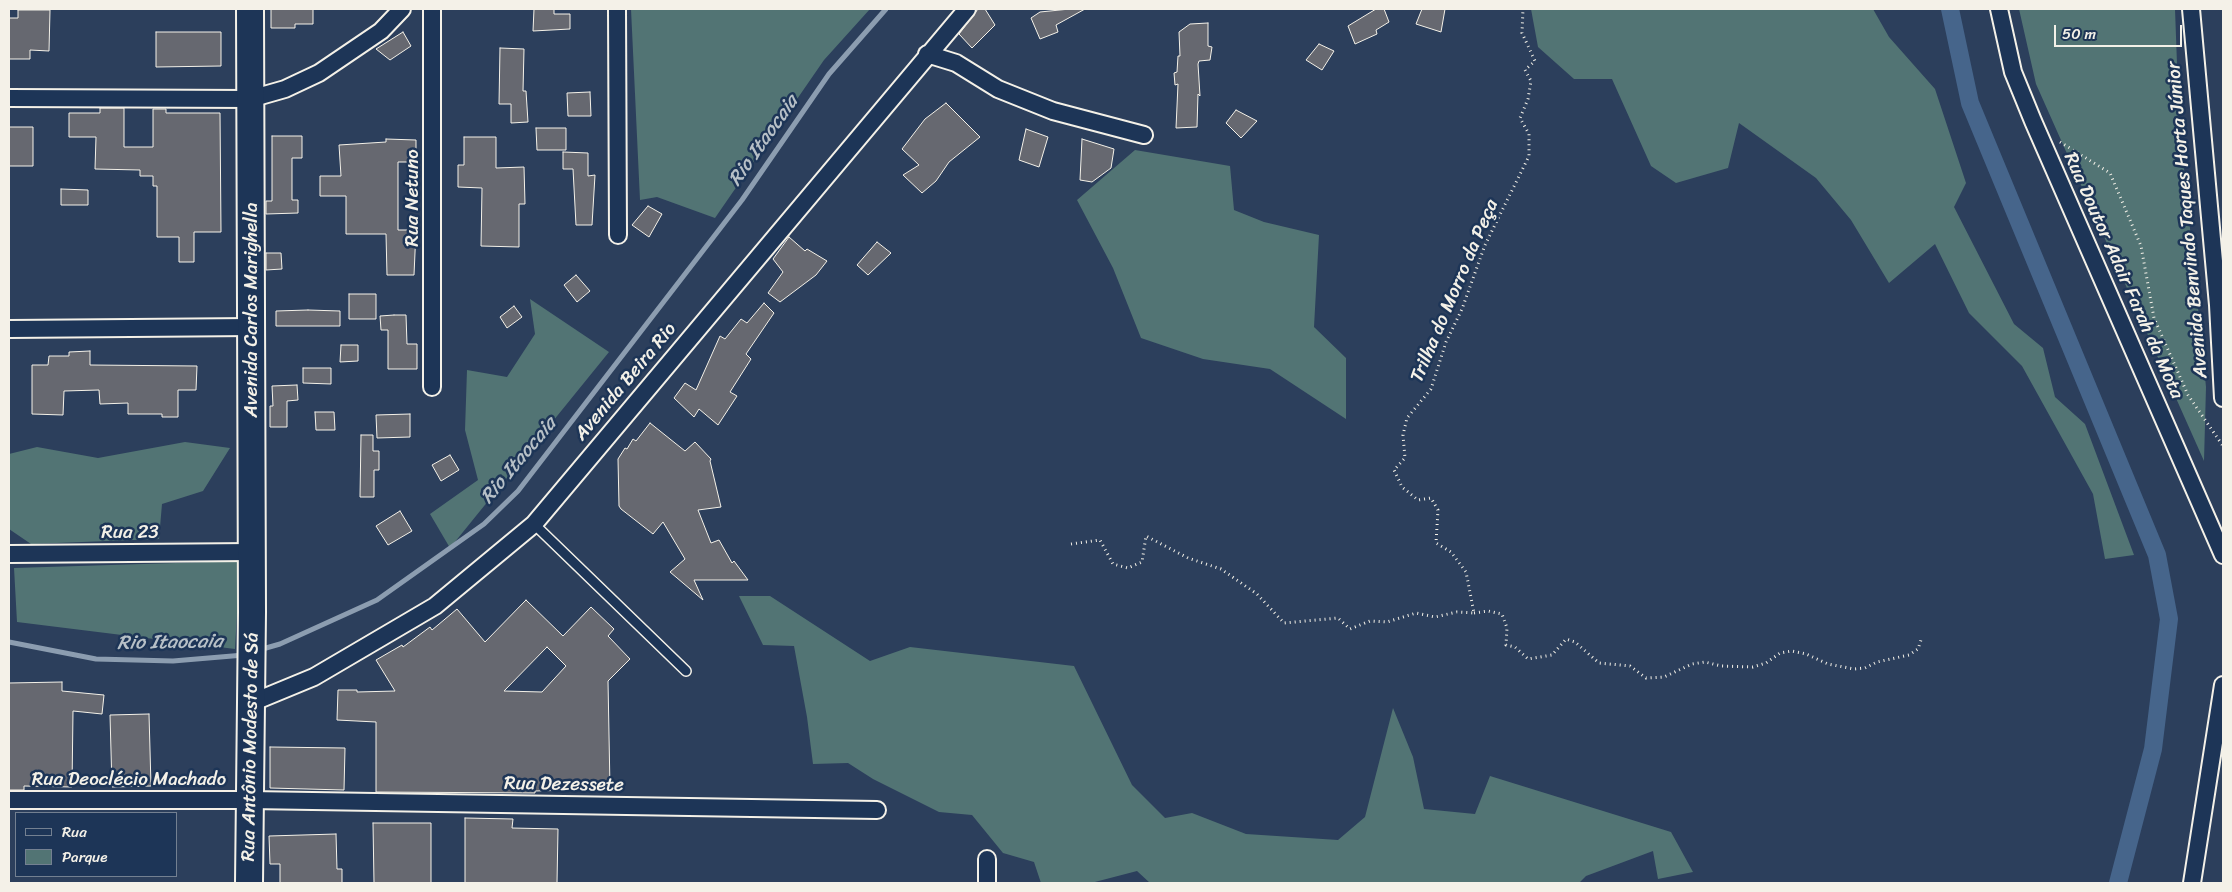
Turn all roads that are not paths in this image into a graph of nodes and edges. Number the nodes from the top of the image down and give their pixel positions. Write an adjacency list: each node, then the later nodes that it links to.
1 (250, 9): 10 (main road, Avenida Carlos Marighella)
2 (402, 9): 10 (street)
3 (432, 9): 15 (street, Rua Netuno)
4 (617, 9): 12 (street)
5 (966, 9): 8 (street, Avenida Beira Rio)
6 (1998, 9): 20 (street, Rua Doutor Adair Farah da Mota)
7 (2191, 9): 16 (street, Avenida Benvindo Taques Horta Júnior)
8 (927, 54): 11 (street); 17 (street, Avenida Beira Rio)
9 (9, 98): 10 (street)
10 (250, 99): 13 (main road, Avenida Carlos Marighella)
11 (1144, 135)
12 (618, 235)
13 (252, 327): 14 (street); 18 (main road, Avenida Carlos Marighella)
14 (9, 329)
15 (432, 387)
16 (2223, 398)
17 (534, 524): 22 (lane); 24 (street, Avenida Beira Rio)
18 (252, 552): 19 (street, Rua 23); 21 (main road, Avenida Carlos Marighella)
19 (9, 554)
20 (2223, 555)
21 (252, 612): 24 (main road, Rua Antônio Modesto de Sá)
22 (686, 671)
23 (2223, 685): 31 (street)
24 (251, 693): 26 (main road, Rua Antônio Modesto de Sá)
25 (9, 800): 26 (street, Rua Deoclécio Machado)
26 (250, 800): 27 (street, Rua Dezessete); 29 (main road, Rua Antônio Modesto de Sá)
27 (877, 810)
28 (987, 859): 30 (street)
29 (249, 883)
30 (987, 883)
31 (2192, 883)

